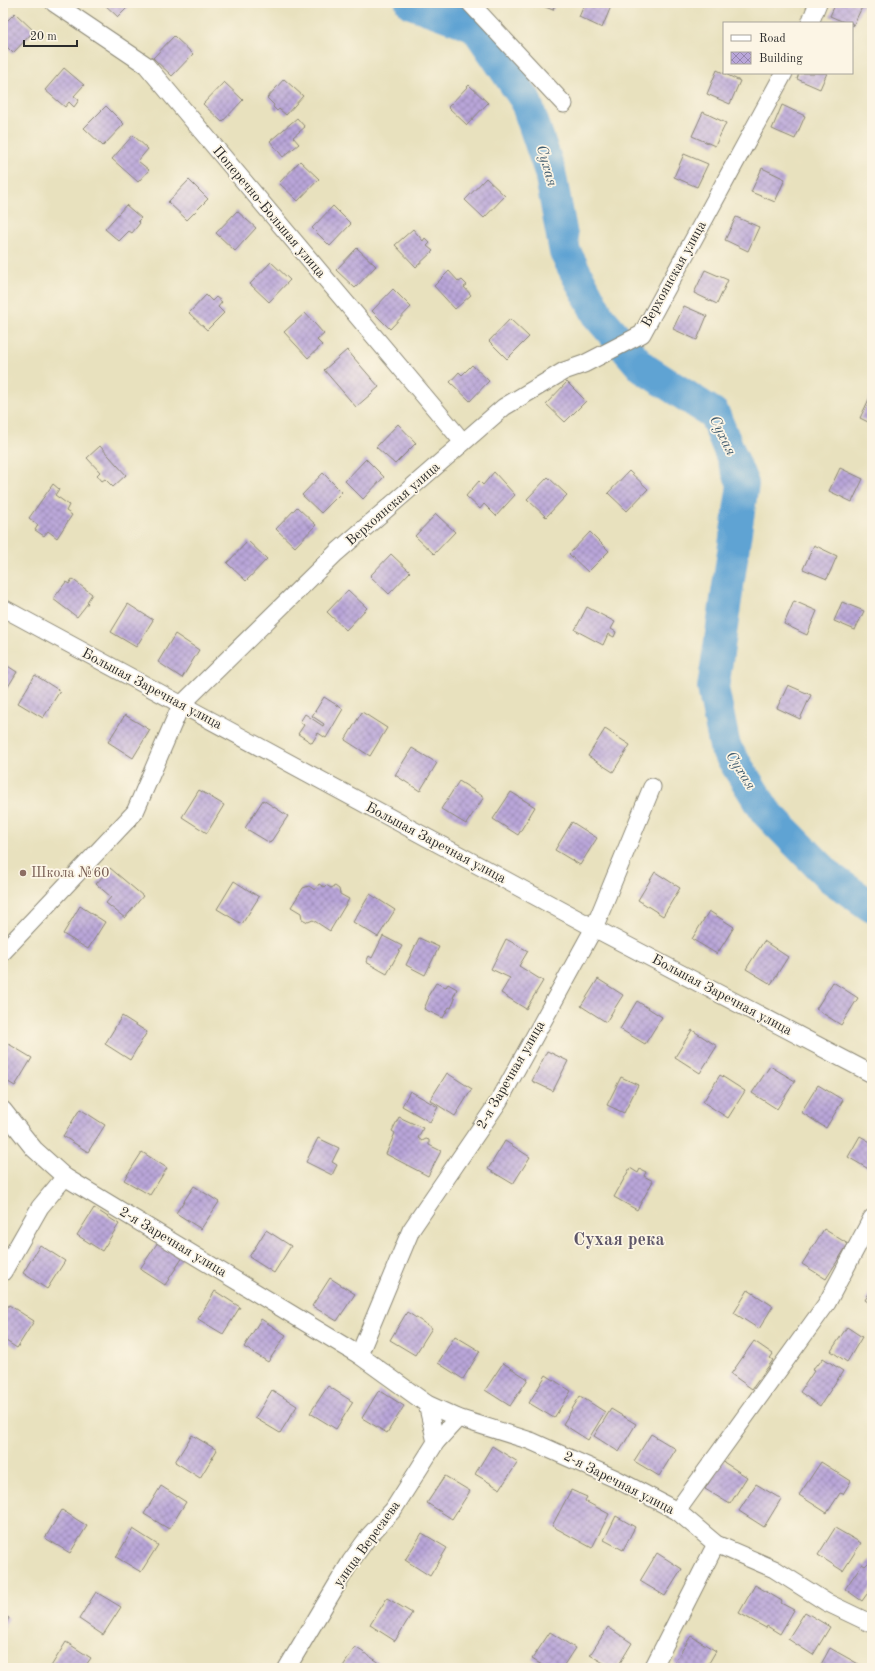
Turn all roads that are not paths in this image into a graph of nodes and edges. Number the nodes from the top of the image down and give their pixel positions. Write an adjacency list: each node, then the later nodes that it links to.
1 (54, 3): 7 (street, Поперечно-Большая улица)
2 (470, 3): 6 (street)
3 (818, 3): 4 (street)
4 (810, 22)
5 (783, 74): 7 (street, Верхоянская улица)
6 (564, 104)
7 (463, 442): 9 (street, Верхоянская улица)
8 (3, 608): 9 (street, Большая Заречная улица)
9 (181, 704): 11 (street, Большая Заречная улица); 12 (street, Верхоянская улица)
10 (652, 788): 11 (street, 2-я Заречная улица)
11 (594, 928): 13 (street, Большая Заречная улица); 18 (street, 2-я Заречная улица)
12 (3, 952)
13 (872, 1074)
14 (3, 1110): 15 (street, 2-я Заречная улица)
15 (65, 1177): 17 (street); 18 (street, 2-я Заречная улица)
16 (872, 1218): 22 (street)
17 (3, 1272)
18 (359, 1355): 19 (street, 2-я Заречная улица)
19 (428, 1404): 20 (street, 2-я Заречная улица); 21 (street)
20 (458, 1418): 21 (street, улица Вересаева); 22 (street, 2-я Заречная улица)
21 (436, 1442): 25 (street, улица Вересаева)
22 (677, 1511): 23 (street, 2-я Заречная улица)
23 (716, 1544): 24 (street, 2-я Заречная улица); 26 (street)
24 (872, 1624)
25 (287, 1668)
26 (653, 1668)

